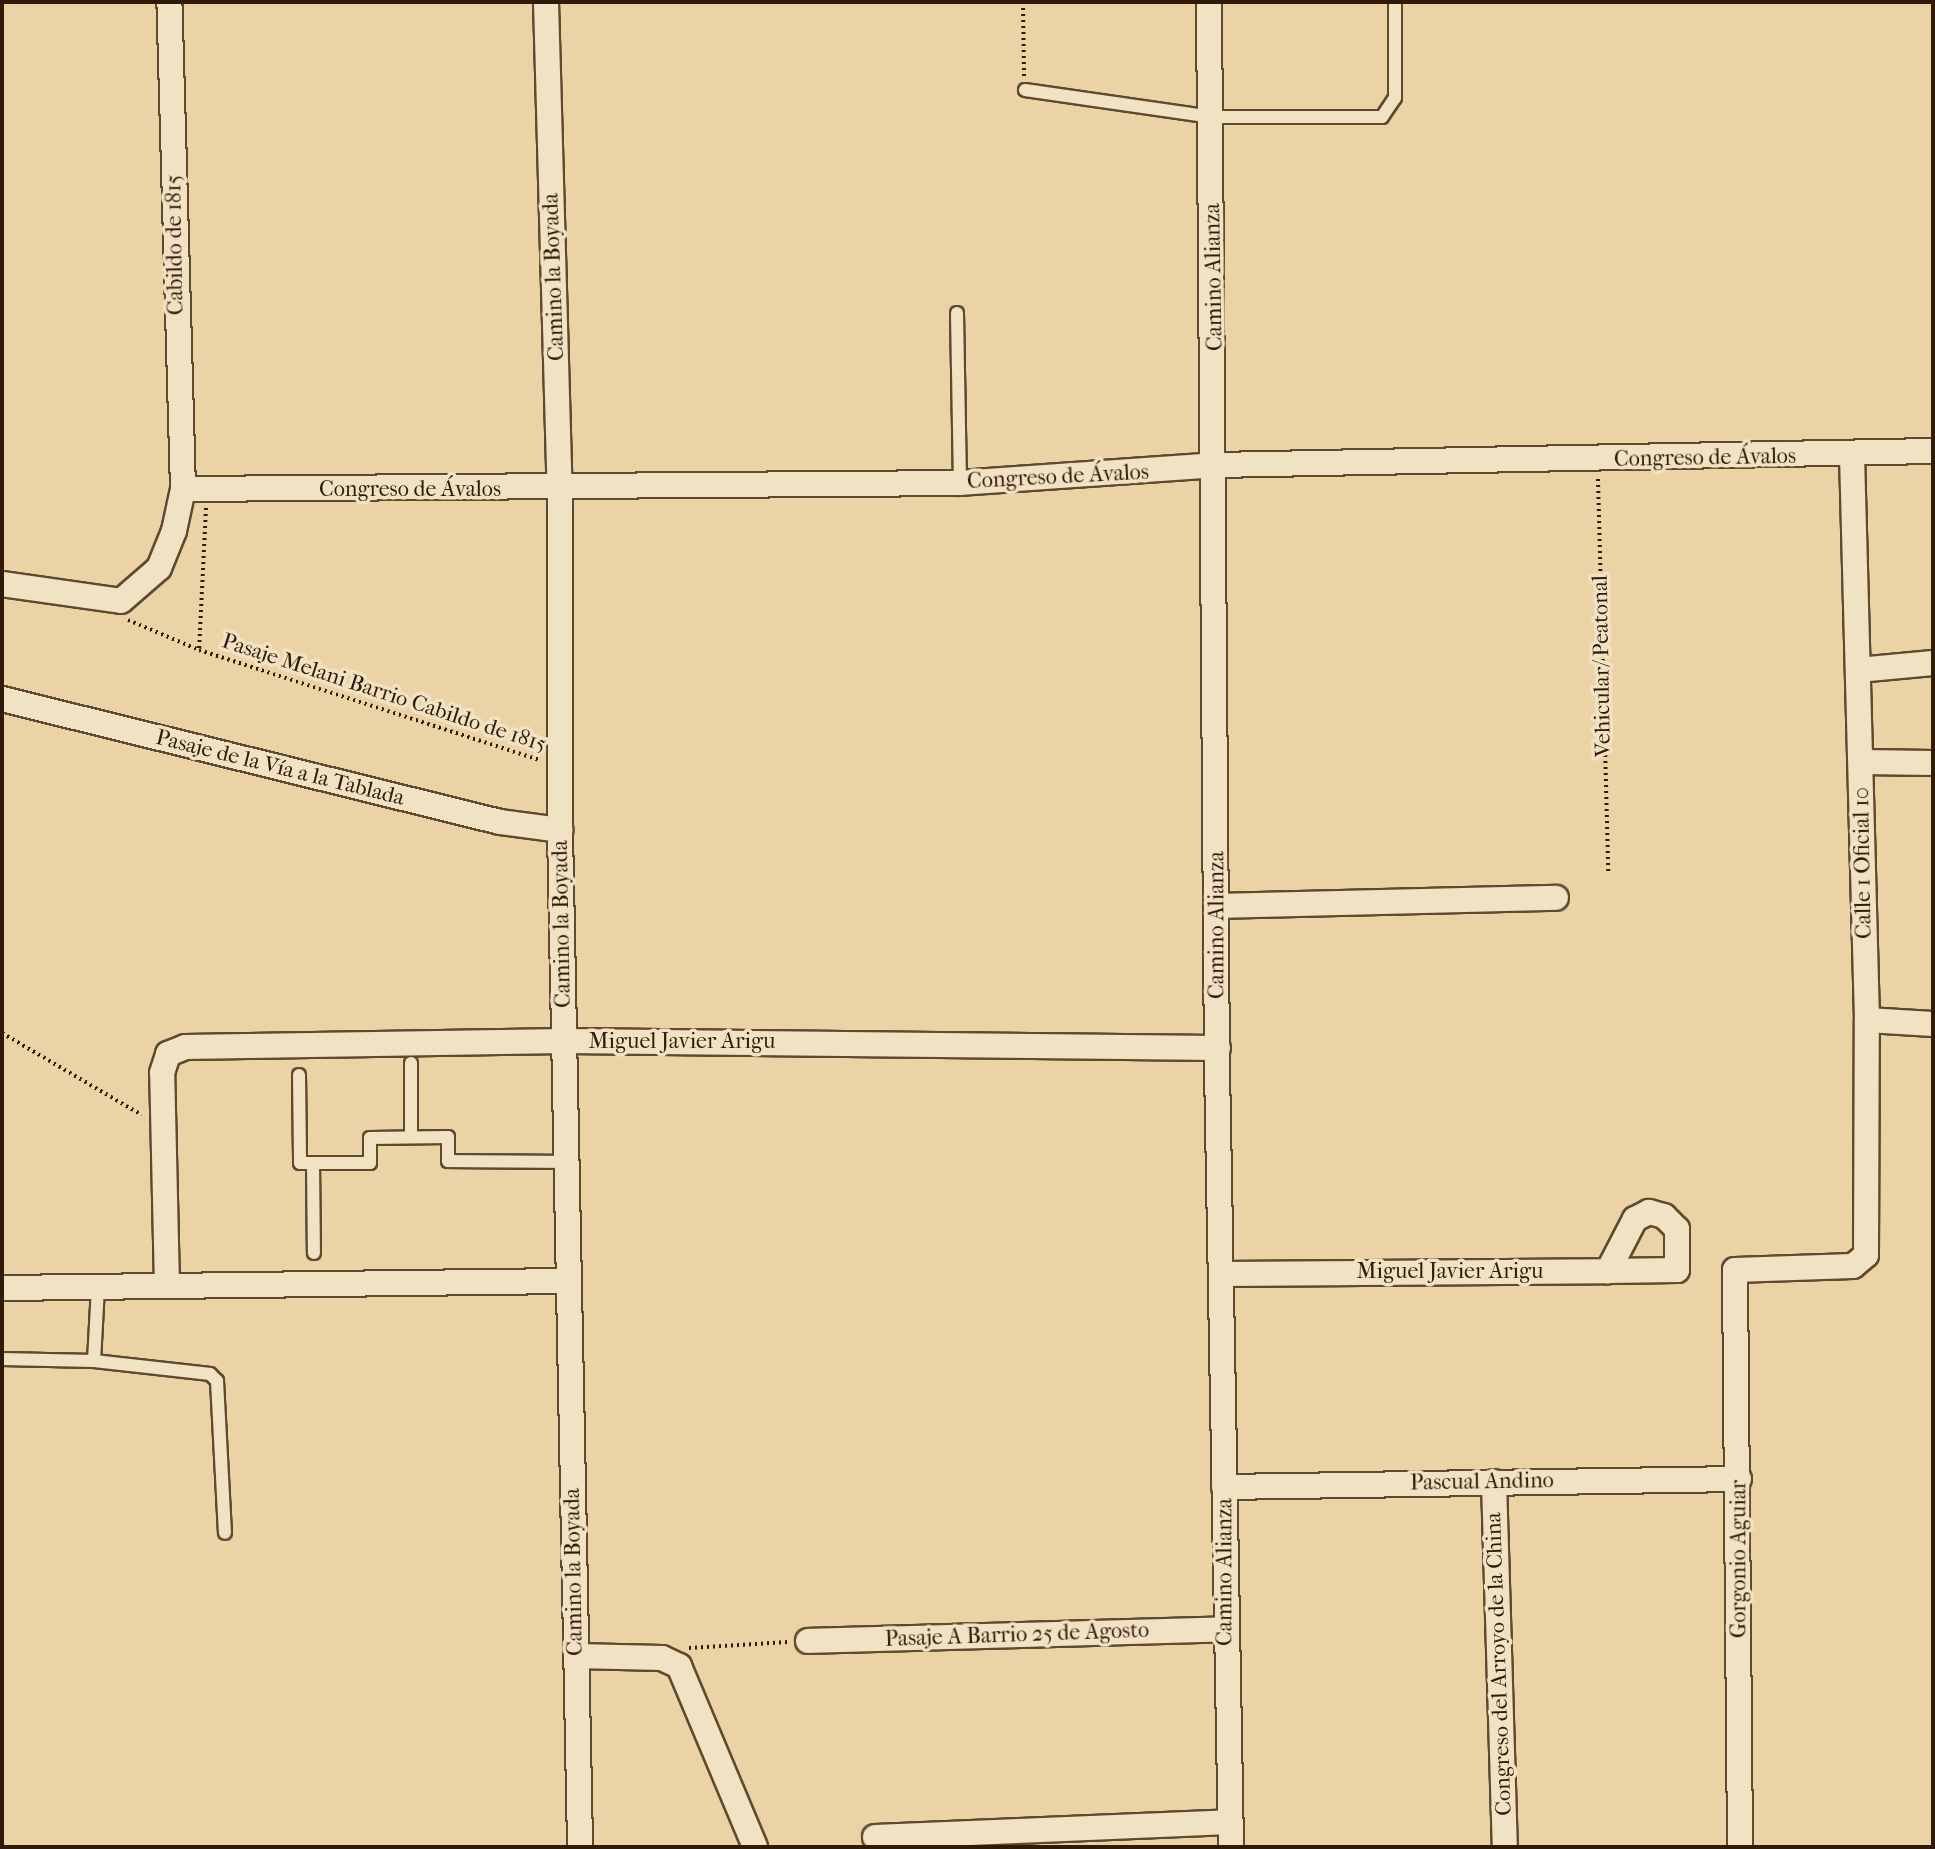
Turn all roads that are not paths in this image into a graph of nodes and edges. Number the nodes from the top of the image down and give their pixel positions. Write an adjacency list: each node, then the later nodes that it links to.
1 (169, 2): 12 (street, Cabildo de 1815)
2 (546, 2): 13 (street, Camino la Boyada)
3 (1209, 2): 6 (street, Camino Alianza)
4 (1395, 2): 6 (lane)
5 (1025, 90): 6 (lane)
6 (1212, 117): 10 (street, Camino Alianza)
7 (957, 313): 11 (lane)
8 (1933, 451): 9 (street, Congreso de Ávalos)
9 (1852, 454): 10 (street, Congreso de Ávalos); 16 (street, Calle 1 Oficial 10)
10 (1216, 465): 11 (street, Congreso de Ávalos); 22 (street, Camino Alianza)
11 (960, 483): 13 (street, Congreso de Ávalos)
12 (183, 489): 13 (street, Congreso de Ávalos); 14 (street, Cabildo de 1815)
13 (560, 490): 20 (street, Camino la Boyada)
14 (2, 584)
15 (1933, 663): 16 (street)
16 (1858, 670): 18 (street, Calle 1 Oficial 10)
17 (2, 699): 20 (street, Pasaje de la Vía a la Tablada)
18 (1861, 762): 19 (street); 23 (street, Calle 1 Oficial 10)
19 (1933, 763)
20 (560, 830): 25 (street, Camino la Boyada)
21 (1556, 898): 22 (street)
22 (1217, 906): 26 (street, Camino Alianza)
23 (1867, 1020): 24 (street); 33 (street, Calle 1 Oficial 10)
24 (1933, 1024)
25 (565, 1041): 26 (street, Miguel Javier Arigu); 30 (street, Camino la Boyada); 37 (street, Miguel Javier Arigu)
26 (1218, 1048): 35 (street, Camino Alianza)
27 (411, 1063): 29 (lane)
28 (299, 1075): 31 (lane)
29 (411, 1137): 30 (lane); 31 (lane)
30 (568, 1162): 36 (street, Camino la Boyada)
31 (313, 1163): 32 (lane)
32 (314, 1253)
33 (1735, 1270): 42 (street, Gorgonio Aguiar)
34 (1608, 1271): 34 (street, Miguel Javier Arigu); 35 (street, Miguel Javier Arigu)
35 (1223, 1274): 44 (street, Camino Alianza)
36 (569, 1281): 37 (street); 48 (street, Camino la Boyada)
37 (167, 1286): 39 (street)
38 (2, 1288): 39 (street)
39 (98, 1288): 41 (lane)
40 (2, 1359): 41 (lane)
41 (94, 1361): 45 (lane)
42 (1739, 1479): 43 (street, Pascual Andino); 55 (street, Gorgonio Aguiar)
43 (1494, 1482): 44 (street, Pascual Andino); 54 (street, Congreso del Arroyo de la China)
44 (1224, 1487): 46 (street, Camino Alianza)
45 (225, 1533)
46 (1225, 1629): 47 (street, Pasaje A Barrio 25 de Agosto); 49 (street, Camino Alianza)
47 (808, 1641)
48 (576, 1656): 51 (street, Camino la Boyada); 52 (street)
49 (1230, 1822): 50 (street); 53 (street, Camino Alianza)
50 (875, 1837)
51 (580, 1847)
52 (755, 1847)
53 (1231, 1847)
54 (1505, 1847)
55 (1740, 1847)

